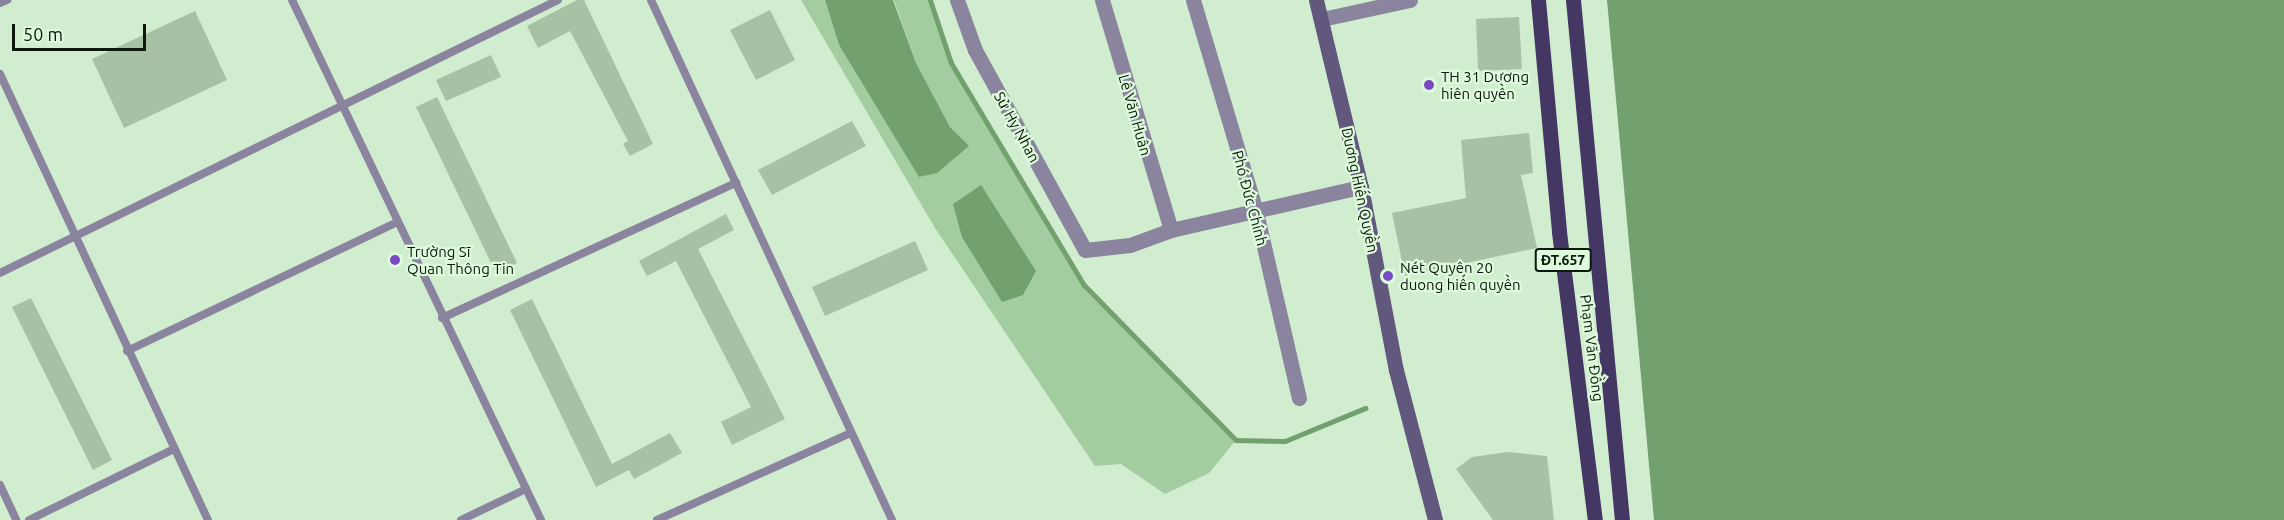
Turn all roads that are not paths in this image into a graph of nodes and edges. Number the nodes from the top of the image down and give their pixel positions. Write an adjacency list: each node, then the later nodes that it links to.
1 (7, 0): 13 (lane)
2 (292, 0): 16 (lane)
3 (558, 0): 16 (lane)
4 (651, 0): 17 (lane)
5 (957, 0): 21 (street, Sử Hy Nhan)
6 (1102, 0): 21 (street, Lê Văn Huân)
7 (1193, 0): 19 (street, Phó Đức Chính)
8 (1316, 0): 14 (street, Duơng Hiến Quyền)
9 (1410, 0): 12 (street)
10 (1538, 0): 39 (main road, Phạm Văn Đồng / ĐT.657)
11 (1573, 0): 40 (main road, Phạm Văn Đồng / ĐT.657)
12 (1390, 2): 14 (street)
13 (0, 3)
14 (1322, 18): 18 (street, Duơng Hiến Quyền)
15 (0, 74): 22 (lane)
16 (340, 102): 20 (lane); 22 (lane)
17 (736, 183): 24 (lane); 27 (lane)
18 (1361, 187): 19 (street); 38 (street, Duơng Hiến Quyền)
19 (1256, 212): 21 (street); 26 (street, Phó Đức Chính)
20 (395, 223): 24 (lane); 25 (lane)
21 (1171, 230)
22 (76, 239): 23 (lane); 25 (lane)
23 (0, 273)
24 (442, 318): 30 (lane)
25 (127, 351): 28 (lane)
26 (1299, 398)
27 (848, 434): 36 (lane); 37 (lane)
28 (174, 449): 32 (lane); 33 (lane)
29 (0, 485): 31 (lane)
30 (526, 489): 34 (lane); 35 (lane)
31 (16, 520)
32 (28, 520)
33 (208, 520)
34 (461, 520)
35 (541, 520)
36 (657, 520)
37 (892, 520)
38 (1435, 520)
39 (1595, 520)
40 (1622, 520)

